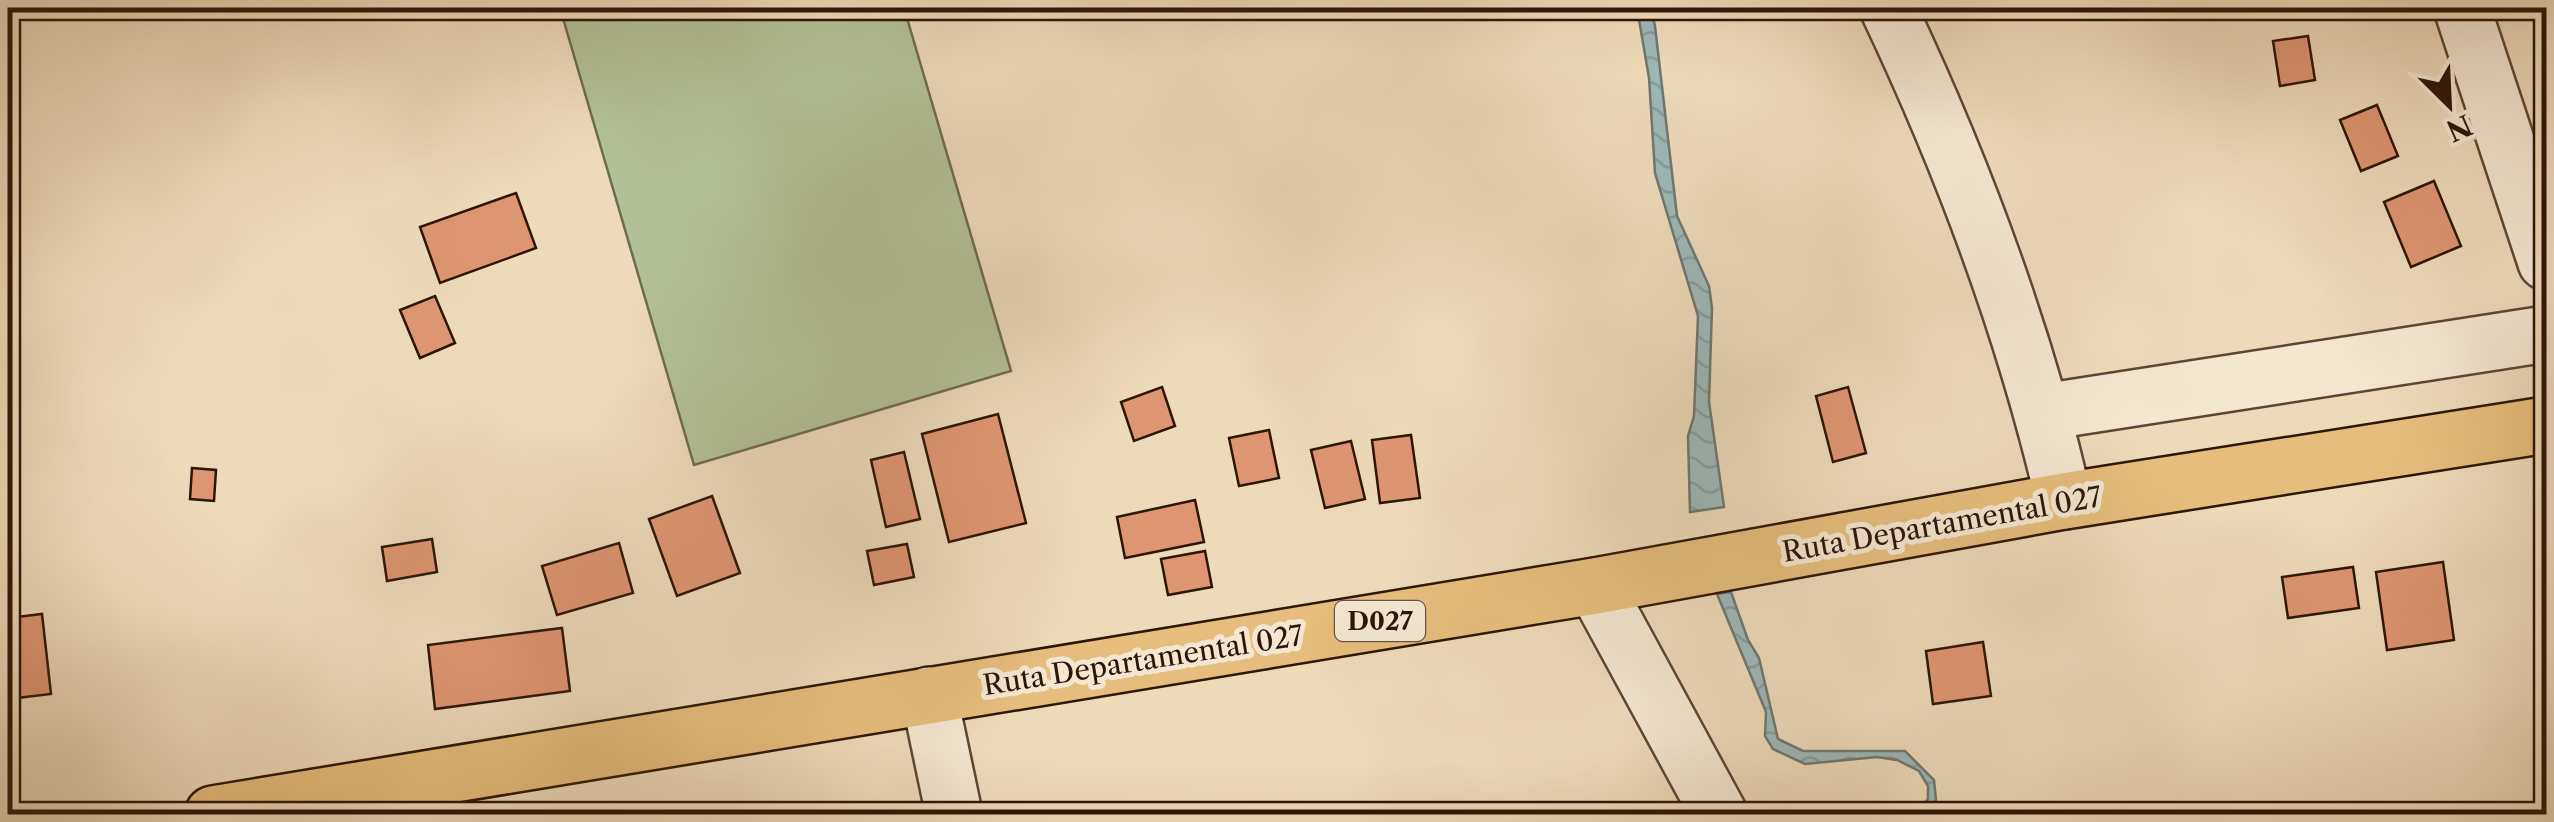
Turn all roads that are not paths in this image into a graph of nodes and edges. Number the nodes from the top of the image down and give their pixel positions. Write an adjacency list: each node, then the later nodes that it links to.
1 (1888, 8): 5 (street)
2 (2462, 8): 3 (street)
3 (2546, 262)
4 (2546, 334): 5 (street)
5 (2044, 412): 7 (street)
6 (2546, 425): 7 (main road, Ruta Departamental 027 / D027)
7 (2064, 501): 8 (main road, Ruta Departamental 027 / D027)
8 (1594, 586): 9 (main road, Ruta Departamental 027 / D027); 12 (street)
9 (929, 695): 10 (main road, Ruta Departamental 027 / D027); 11 (street)
10 (243, 812)
11 (954, 814)
12 (1719, 814)

